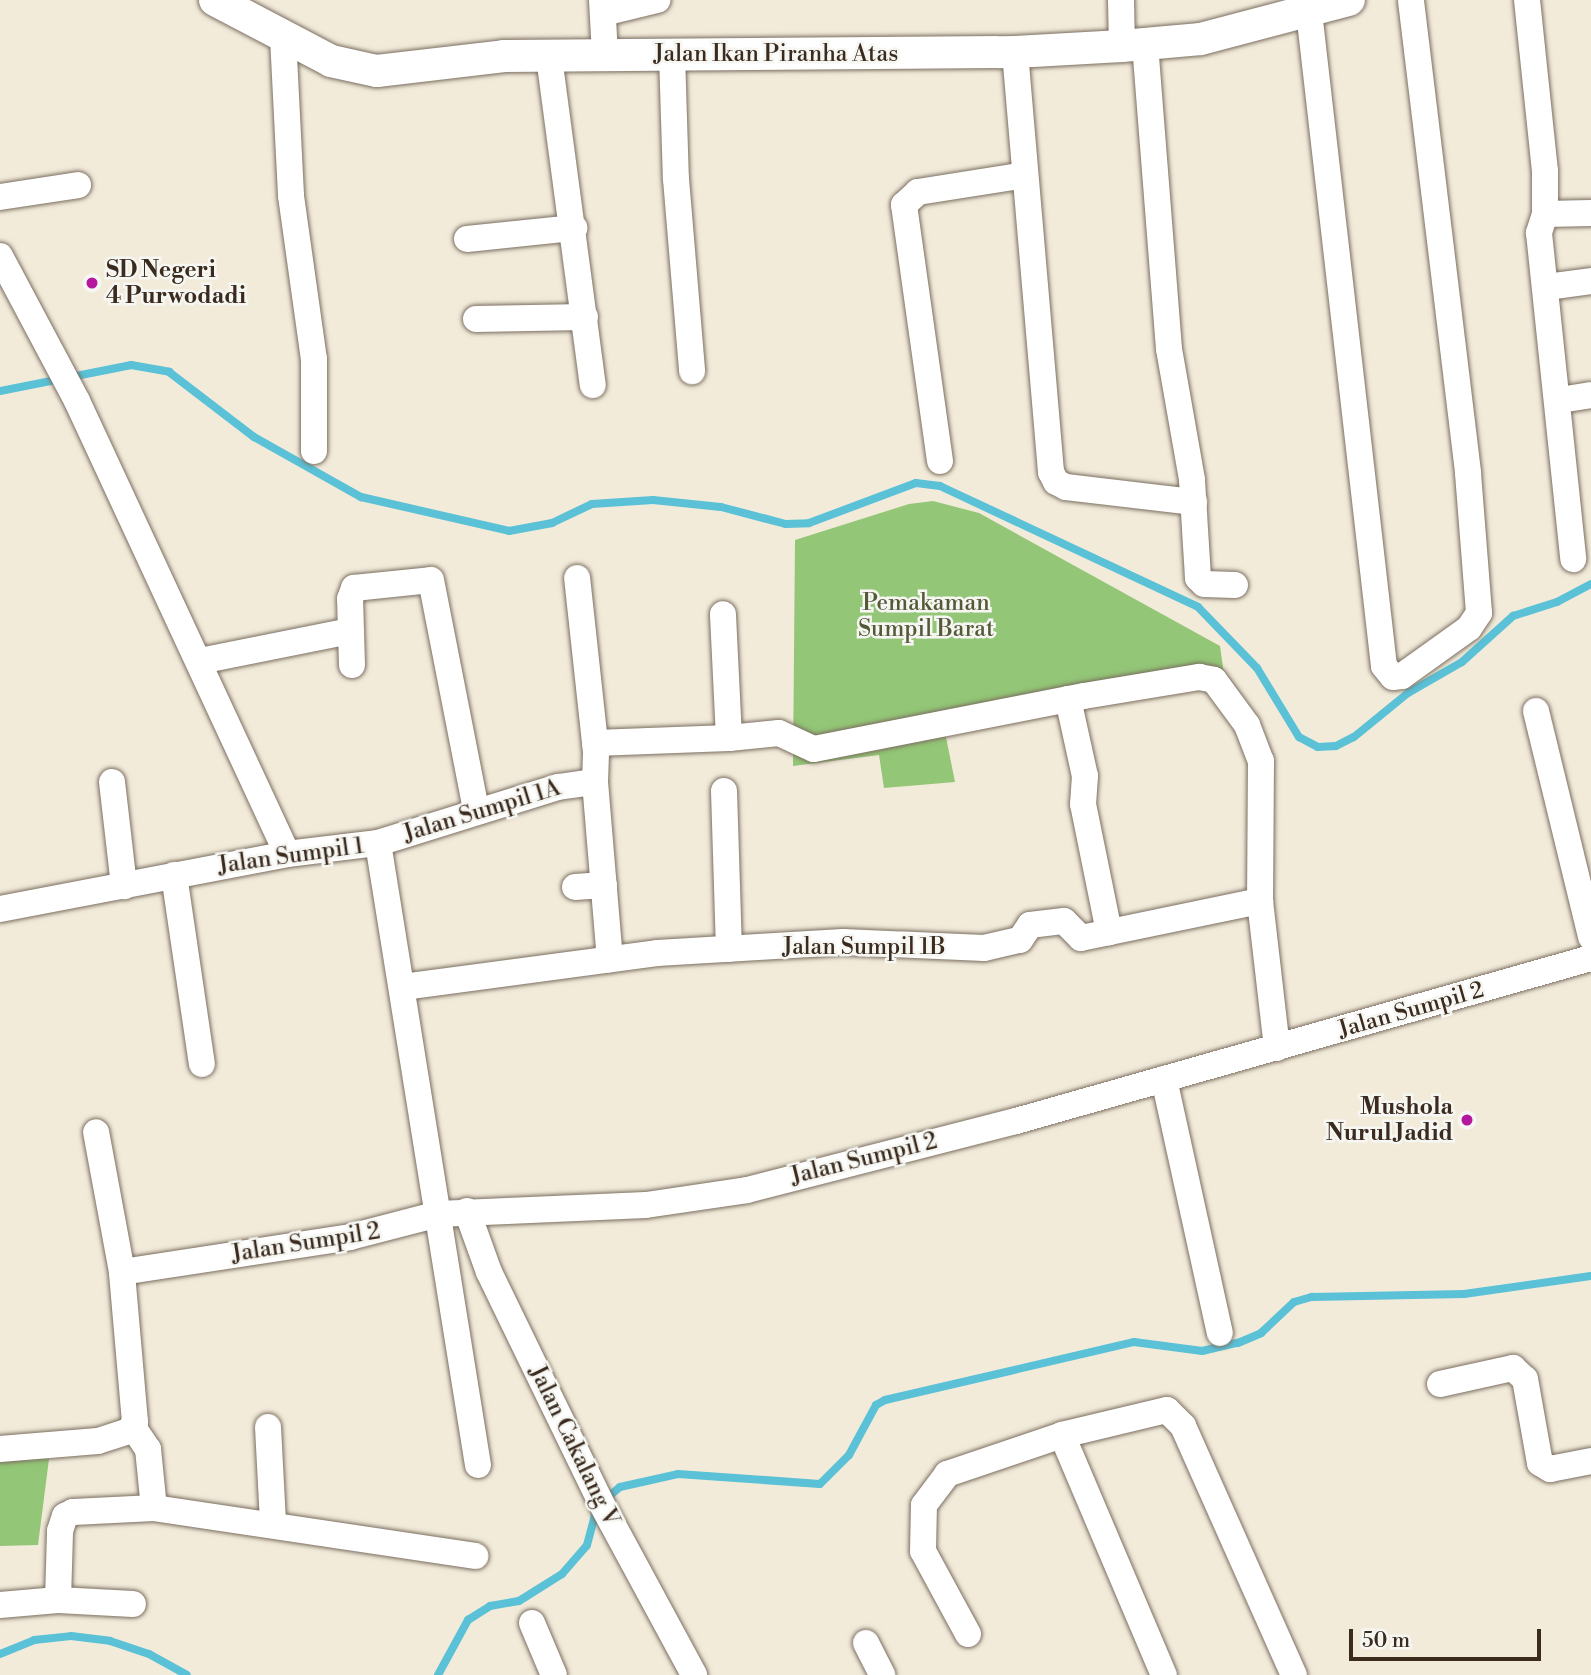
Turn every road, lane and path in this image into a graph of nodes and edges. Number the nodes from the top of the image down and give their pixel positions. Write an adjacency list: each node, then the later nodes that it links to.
1 (215, 0): 9 (street, Jalan Ikan Piranha Atas)
2 (657, 0): 7 (street)
3 (1121, 0): 10 (street)
4 (1349, 0): 8 (street, Jalan Ikan Piranha Atas)
5 (1411, 0): 8 (street)
6 (1527, 0): 19 (street)
7 (603, 6): 12 (street)
8 (1309, 12): 10 (street, Jalan Ikan Piranha Atas)
9 (283, 37): 14 (street, Jalan Ikan Piranha Atas); 31 (street)
10 (1133, 45): 11 (street, Jalan Ikan Piranha Atas); 33 (street)
11 (1015, 52): 13 (street, Jalan Ikan Piranha Atas); 15 (street)
12 (605, 55): 13 (street, Jalan Ikan Piranha Atas); 14 (street, Jalan Ikan Piranha Atas)
13 (672, 55): 27 (street)
14 (549, 57): 20 (street)
15 (1025, 175): 32 (street); 33 (street)
16 (78, 185): 17 (street)
17 (0, 197)
18 (1591, 213): 19 (street)
19 (1545, 214): 24 (street)
20 (574, 228): 21 (street); 25 (street)
21 (467, 239)
22 (0, 256): 40 (street)
23 (1591, 281): 24 (street)
24 (1547, 286): 30 (street)
25 (584, 317): 26 (street); 28 (street)
26 (476, 319)
27 (692, 371)
28 (593, 386)
29 (1591, 395): 30 (street)
30 (1560, 400): 34 (street)
31 (314, 451)
32 (940, 461)
33 (1194, 502): 37 (street)
34 (1579, 510): 35 (street)
35 (1573, 559)
36 (577, 578): 45 (street)
37 (1235, 585)
38 (723, 614): 44 (street)
39 (350, 631): 40 (street); 41 (street); 49 (street)
40 (200, 661): 51 (street)
41 (352, 664)
42 (1068, 699): 44 (street); 56 (street); 58 (street)
43 (1536, 711): 59 (street)
44 (729, 738): 45 (street)
45 (595, 743): 47 (street)
46 (112, 782): 54 (street)
47 (591, 782): 49 (street, Jalan Sumpil 1A); 53 (street)
48 (724, 791): 60 (street)
49 (476, 810): 50 (street, Jalan Sumpil 1A)
50 (379, 844): 51 (street, Jalan Sumpil 1); 63 (street, Jalan Sumpil 1)
51 (287, 854): 52 (street, Jalan Sumpil 1)
52 (174, 875): 54 (street, Jalan Sumpil 1); 65 (street)
53 (604, 885): 55 (street); 62 (street)
54 (124, 886): 57 (street, Jalan Sumpil 1)
55 (575, 887)
56 (1260, 901): 58 (street, Jalan Sumpil 1B); 64 (street)
57 (0, 909)
58 (1109, 932): 60 (street, Jalan Sumpil 1B)
59 (1591, 937)
60 (729, 949): 62 (street, Jalan Sumpil 1B)
61 (1591, 958): 64 (street, Jalan Sumpil 2)
62 (610, 959): 63 (street, Jalan Sumpil 1B)
63 (403, 987): 69 (street, Jalan Sumpil 1)
64 (1276, 1048): 66 (street, Jalan Sumpil 2)
65 (202, 1064)
66 (1164, 1079): 68 (street, Jalan Sumpil 2); 71 (street)
67 (96, 1132): 70 (street)
68 (467, 1211): 69 (street, Jalan Sumpil 2); 89 (street, Jalan Cakalang V)
69 (438, 1214): 70 (street, Jalan Sumpil 2); 78 (street, Jalan Sumpil 1)
70 (122, 1272): 74 (street)
71 (1220, 1333)
72 (1440, 1384): 77 (street)
73 (268, 1427): 80 (street)
74 (127, 1431): 76 (street); 79 (street)
75 (1062, 1435): 86 (street); 91 (street); 92 (street)
76 (0, 1448)
77 (1591, 1461)
78 (478, 1465)
79 (154, 1508): 80 (street); 82 (street)
80 (273, 1524): 81 (street)
81 (475, 1556)
82 (58, 1600): 83 (street); 84 (street)
83 (133, 1604)
84 (0, 1605)
85 (532, 1623): 88 (street)
86 (968, 1634)
87 (866, 1643): 90 (street)
88 (554, 1675)
89 (694, 1675)
90 (882, 1675)
91 (1164, 1675)
92 (1294, 1675)

